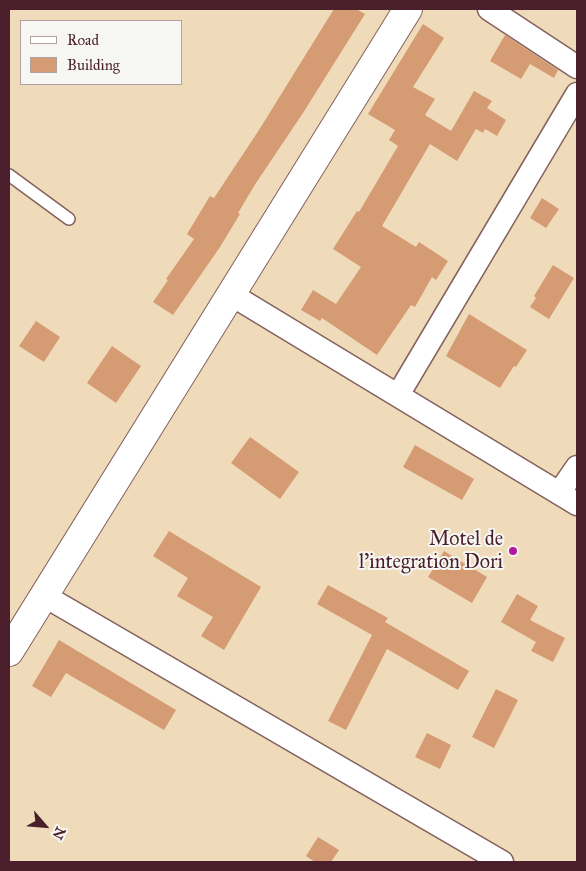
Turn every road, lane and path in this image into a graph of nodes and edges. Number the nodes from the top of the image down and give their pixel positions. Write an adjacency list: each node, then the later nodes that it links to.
1 (408, 9): 7 (street)
2 (489, 9): 3 (street)
3 (577, 67)
4 (577, 94): 8 (street)
5 (9, 175): 6 (lane)
6 (69, 219)
7 (232, 295): 8 (street); 11 (street)
8 (398, 395): 10 (street)
9 (577, 467): 10 (street)
10 (568, 499)
11 (43, 595): 12 (street); 13 (street)
12 (9, 652)
13 (502, 862)

